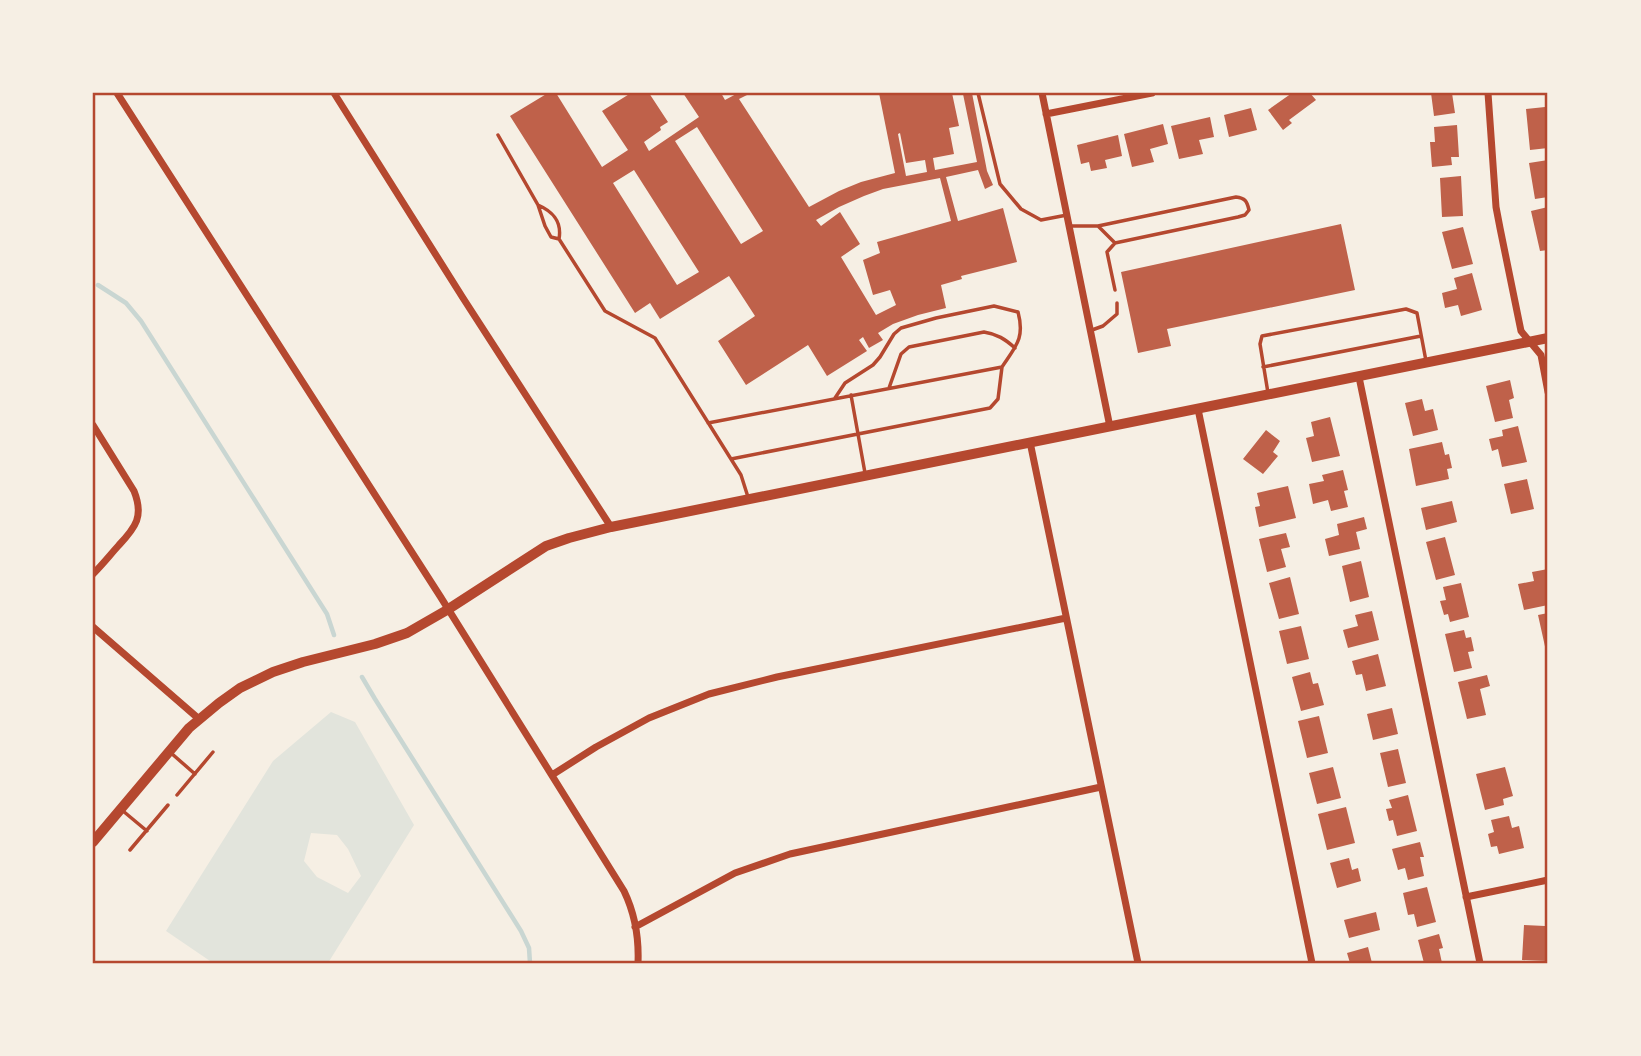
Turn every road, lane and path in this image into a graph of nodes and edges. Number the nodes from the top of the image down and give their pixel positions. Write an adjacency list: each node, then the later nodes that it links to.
1 (117, 93): 42 (street)
2 (334, 93): 40 (street)
3 (978, 93): 10 (lane)
4 (1042, 93): 7 (street)
5 (1152, 93): 7 (street)
6 (1488, 93): 20 (street)
7 (1046, 114): 10 (street)
8 (498, 135): 9 (lane)
9 (538, 205): 13 (lane); 13 (lane)
10 (1067, 215): 11 (street)
11 (1070, 226): 12 (lane); 17 (street)
12 (1098, 226): 14 (lane); 14 (lane)
13 (559, 239): 32 (lane)
14 (1115, 243): 15 (lane)
15 (1115, 290)
16 (1117, 303): 17 (lane)
17 (1090, 331): 34 (street)
18 (1421, 336): 22 (lane); 24 (lane); 24 (lane)
19 (1548, 338): 20 (street)
20 (1530, 342): 22 (street); 27 (street)
21 (1015, 348): 23 (lane); 26 (lane); 30 (lane)
22 (1426, 363): 25 (street)
23 (1002, 367): 26 (lane); 35 (lane)
24 (1264, 367): 29 (lane)
25 (1359, 377): 29 (street); 58 (street)
26 (888, 388): 28 (lane)
27 (1548, 392)
28 (852, 395): 30 (lane); 35 (lane)
29 (1268, 395): 31 (street)
30 (835, 398): 32 (lane)
31 (1198, 410): 34 (street); 62 (street)
32 (708, 423): 37 (lane)
33 (93, 425): 41 (street)
34 (1110, 427): 36 (street)
35 (858, 434): 37 (lane); 38 (lane)
36 (1030, 442): 38 (street); 43 (street)
37 (731, 459): 39 (lane)
38 (865, 475): 39 (street)
39 (748, 499): 40 (street)
40 (611, 527): 42 (street)
41 (93, 574)
42 (447, 610): 45 (street); 49 (street)
43 (1066, 618): 49 (street); 50 (street)
44 (93, 626): 45 (street)
45 (199, 719): 46 (street)
46 (170, 752): 48 (lane); 53 (street)
47 (213, 752): 48 (lane)
48 (195, 774): 51 (lane)
49 (552, 775): 59 (street)
50 (1101, 787): 59 (street); 61 (street)
51 (177, 795)
52 (168, 805): 54 (lane)
53 (122, 810): 54 (lane); 55 (street)
54 (147, 831): 56 (lane)
55 (93, 842)
56 (131, 850)
57 (1548, 880): 58 (street)
58 (1466, 897): 63 (street)
59 (635, 927): 60 (street)
60 (638, 963)
61 (1138, 963)
62 (1311, 963)
63 (1480, 963)

